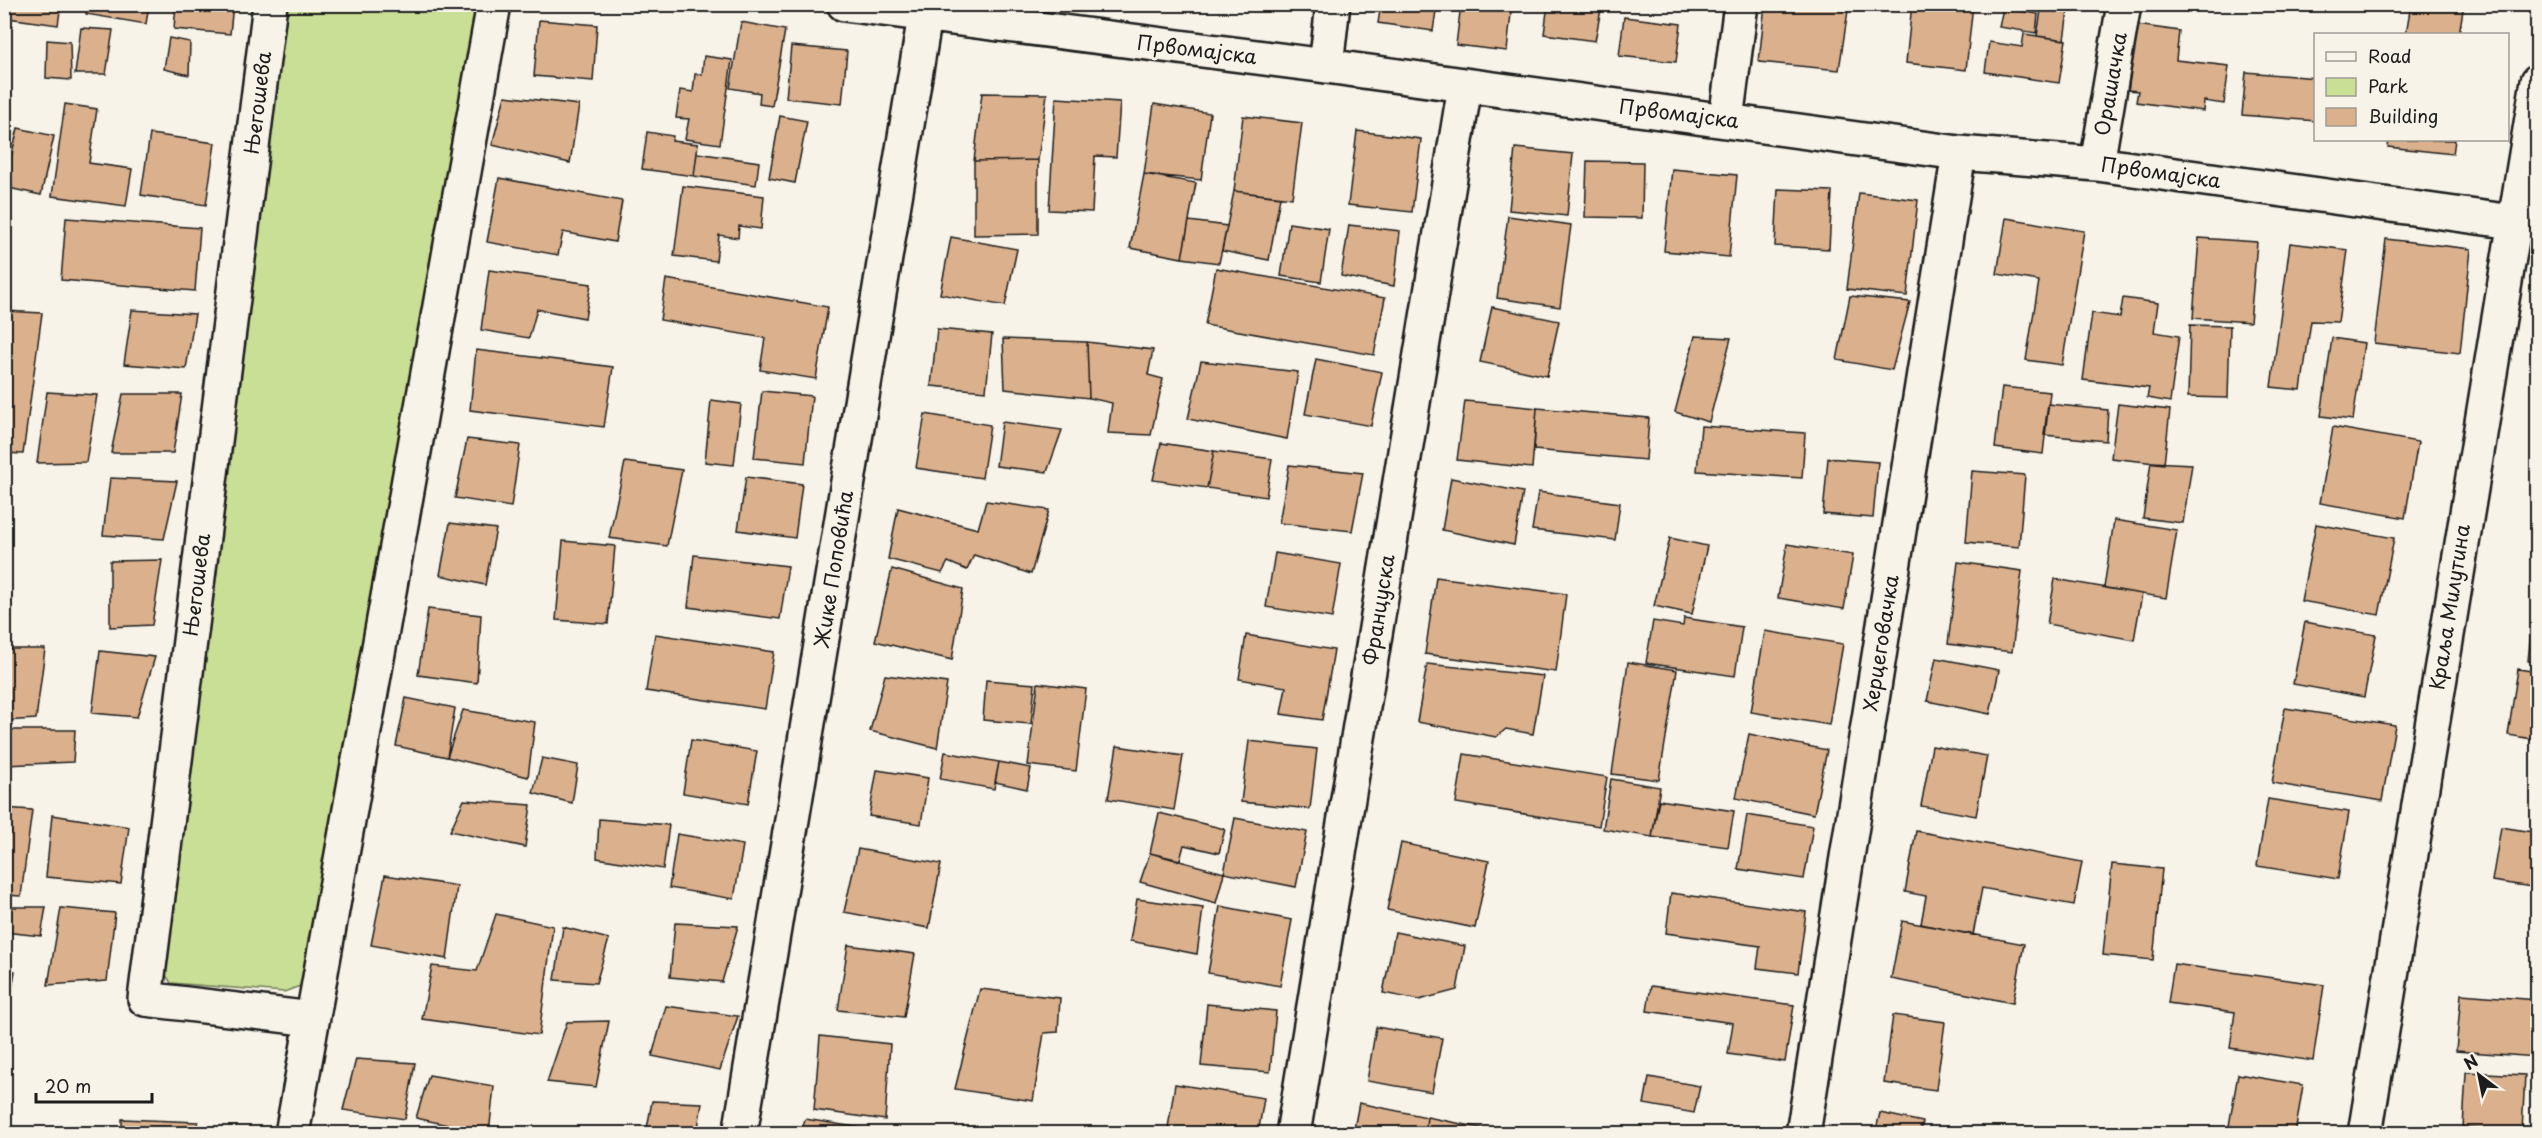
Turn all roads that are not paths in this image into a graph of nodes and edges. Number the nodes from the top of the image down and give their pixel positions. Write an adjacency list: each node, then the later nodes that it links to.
1 (270, 4): 15 (street, Његошева)
2 (494, 4): 15 (street)
3 (844, 4): 7 (street, Првомајска)
4 (1334, 4): 8 (street)
5 (1741, 4): 11 (street)
6 (2124, 4): 13 (street, Орашачка)
7 (926, 10): 8 (street, Првомајска); 17 (street, Жике Поповића)
8 (1326, 66): 10 (street, Првомајска)
9 (2538, 81): 14 (street, Краља Милутина)
10 (1465, 86): 11 (street, Првомајска); 18 (street, Француска)
11 (1726, 120): 12 (street, Првомајска)
12 (1959, 153): 13 (street, Првомајска); 19 (street, Херцеговачка)
13 (2097, 164): 14 (street, Првомајска)
14 (2513, 222): 20 (street, Краља Милутина)
15 (312, 1019): 16 (street)
16 (292, 1134)
17 (740, 1134)
18 (1293, 1134)
19 (1803, 1134)
20 (2364, 1134)

